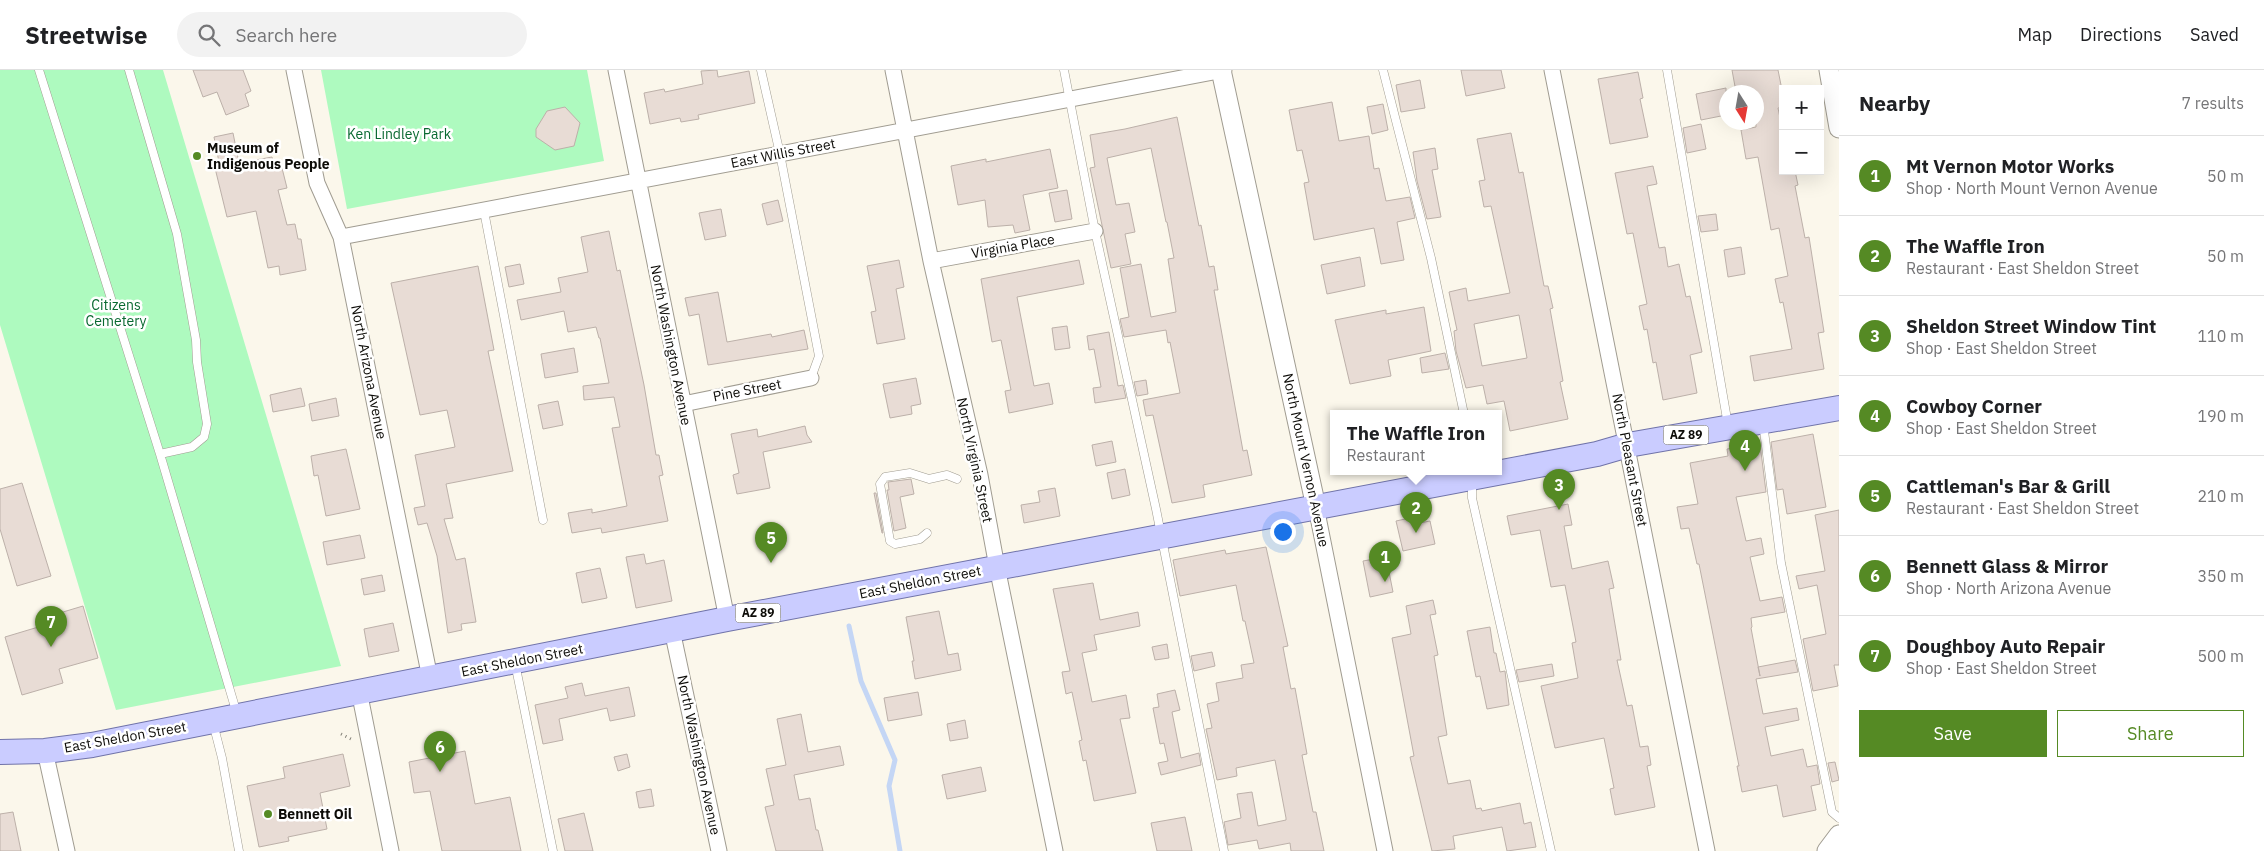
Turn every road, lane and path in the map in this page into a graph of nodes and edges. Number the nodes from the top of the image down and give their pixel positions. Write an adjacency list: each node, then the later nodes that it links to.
1 (39, 70): 29 (lane)
2 (129, 70): 29 (lane)
3 (294, 70): 20 (street, North Arizona Avenue)
4 (616, 70): 17 (street, North Washington Avenue)
5 (761, 70): 16 (lane)
6 (893, 70): 15 (street, North Virginia Street)
7 (1064, 70): 13 (lane)
8 (1222, 70): 13 (street, East Willis Street); 34 (street, North Mount Vernon Avenue)
9 (1383, 70): 25 (lane)
10 (1552, 70): 28 (street, North Pleasant Street)
11 (1667, 70): 27 (lane)
12 (1829, 70): 14 (street)
13 (1070, 100): 15 (street, East Willis Street); 19 (lane)
14 (1839, 128)
15 (904, 129): 16 (street, East Willis Street); 21 (street, North Virginia Street)
16 (780, 154): 17 (street, East Willis Street); 22 (lane)
17 (638, 182): 18 (street, East Willis Street); 23 (street, North Washington Avenue)
18 (484, 211): 20 (street, East Willis Street); 35 (lane)
19 (1095, 231): 21 (street, Virginia Place); 37 (lane)
20 (341, 237): 42 (street, North Arizona Avenue)
21 (931, 261): 38 (street, North Virginia Street)
22 (811, 378): 23 (street, Pine Street)
23 (683, 404): 39 (street, North Washington Avenue)
24 (1839, 408): 26 (main road, East Sheldon Street / AZ 89)
25 (1463, 410)
26 (1762, 421): 27 (main road, East Sheldon Street / AZ 89); 50 (lane)
27 (1729, 427): 28 (main road, East Sheldon Street / AZ 89)
28 (1628, 445): 30 (main road, East Sheldon Street / AZ 89); 61 (street, North Pleasant Street)
29 (160, 454): 44 (lane)
30 (1502, 469)
31 (1467, 475): 34 (main road, East Sheldon Street / AZ 89)
32 (1472, 475): 60 (lane)
33 (957, 479): 36 (lane)
34 (1316, 507): 37 (main road, East Sheldon Street / AZ 89); 59 (street, North Mount Vernon Avenue)
35 (543, 520)
36 (927, 533)
37 (1162, 536): 38 (main road, East Sheldon Street / AZ 89); 58 (lane)
38 (997, 567): 39 (main road, East Sheldon Street / AZ 89); 57 (street, North Virginia Street)
39 (727, 619): 40 (main road, East Sheldon Street / AZ 89)
40 (672, 630): 41 (main road, East Sheldon Street / AZ 89); 56 (street, North Washington Avenue)
41 (514, 661): 42 (main road, East Sheldon Street / AZ 89); 55 (lane)
42 (430, 678): 43 (main road, East Sheldon Street / AZ 89)
43 (359, 691): 44 (main road, East Sheldon Street / AZ 89); 54 (street)
44 (238, 716): 45 (main road, East Sheldon Street / AZ 89)
45 (212, 721): 48 (main road, East Sheldon Street / AZ 89); 53 (lane)
46 (341, 734): 47 (path)
47 (354, 745)
48 (45, 751): 49 (main road, East Sheldon Street / AZ 89); 52 (street)
49 (0, 752)
50 (1839, 818)
51 (1839, 835): 62 (street)
52 (67, 851)
53 (239, 851)
54 (391, 851)
55 (553, 851)
56 (719, 851)
57 (1055, 851)
58 (1224, 851)
59 (1385, 851)
60 (1549, 851)
61 (1707, 851)
62 (1827, 851)

